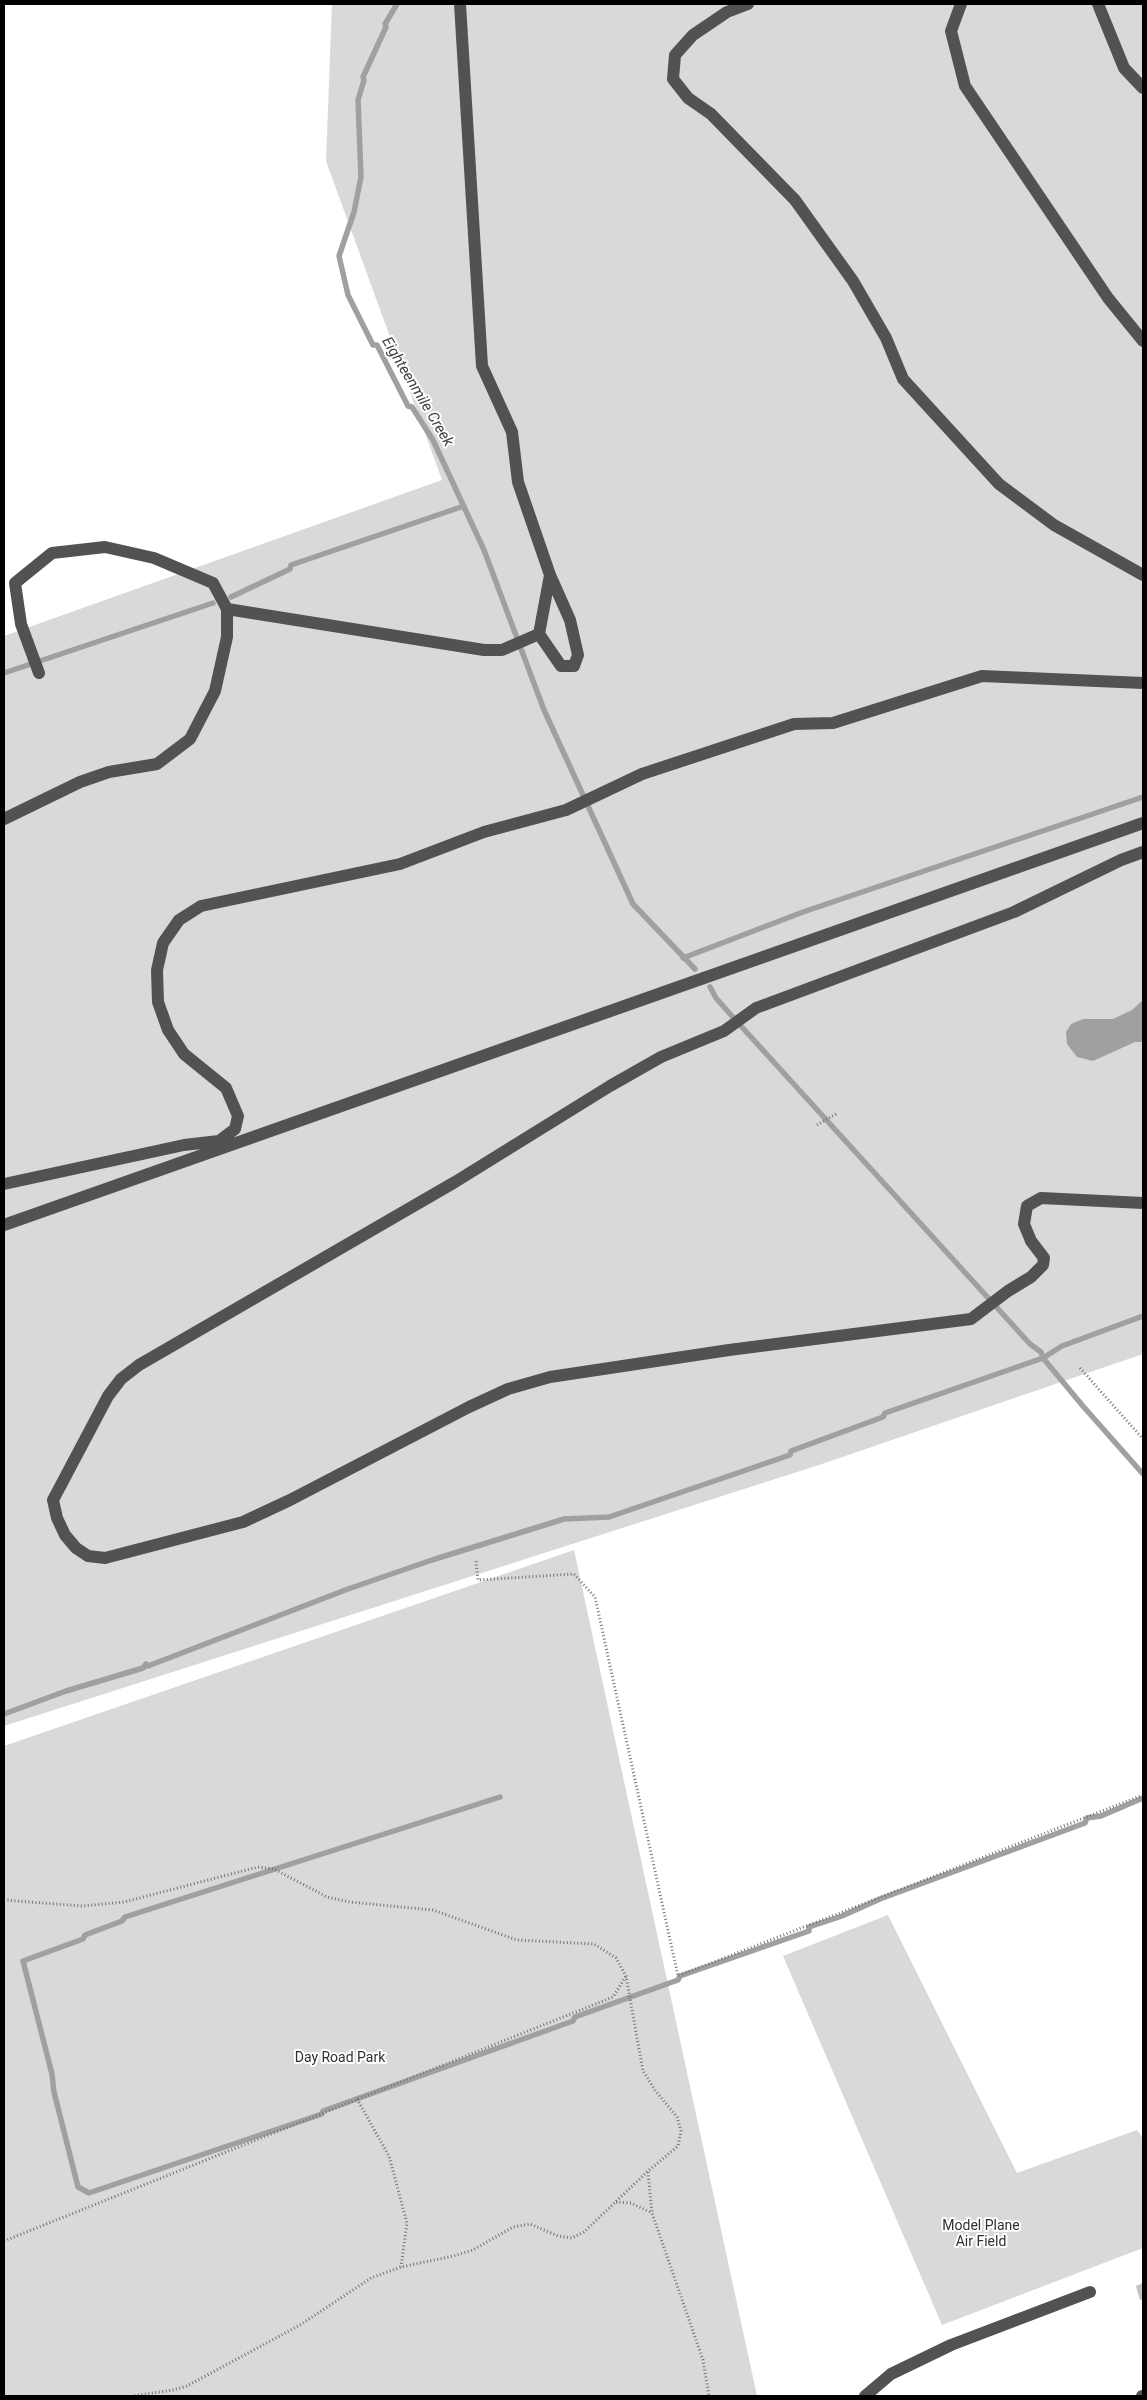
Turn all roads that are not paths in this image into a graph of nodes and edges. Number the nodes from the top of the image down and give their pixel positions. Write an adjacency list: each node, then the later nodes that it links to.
1 (460, 4): 7 (lane)
2 (748, 4): 8 (lane)
3 (960, 4): 6 (lane)
4 (1098, 4): 5 (lane)
5 (1143, 88)
6 (1143, 341)
7 (550, 575): 10 (lane); 10 (lane)
8 (1143, 575)
9 (227, 609): 10 (lane); 11 (lane); 13 (lane)
10 (535, 636)
11 (39, 672)
12 (1143, 683): 16 (lane)
13 (4, 819)
14 (1143, 822): 18 (lane)
15 (1143, 852): 17 (lane)
16 (4, 1184)
17 (1143, 1203)
18 (4, 1225)
19 (1090, 2292): 20 (lane)
20 (865, 2396)

